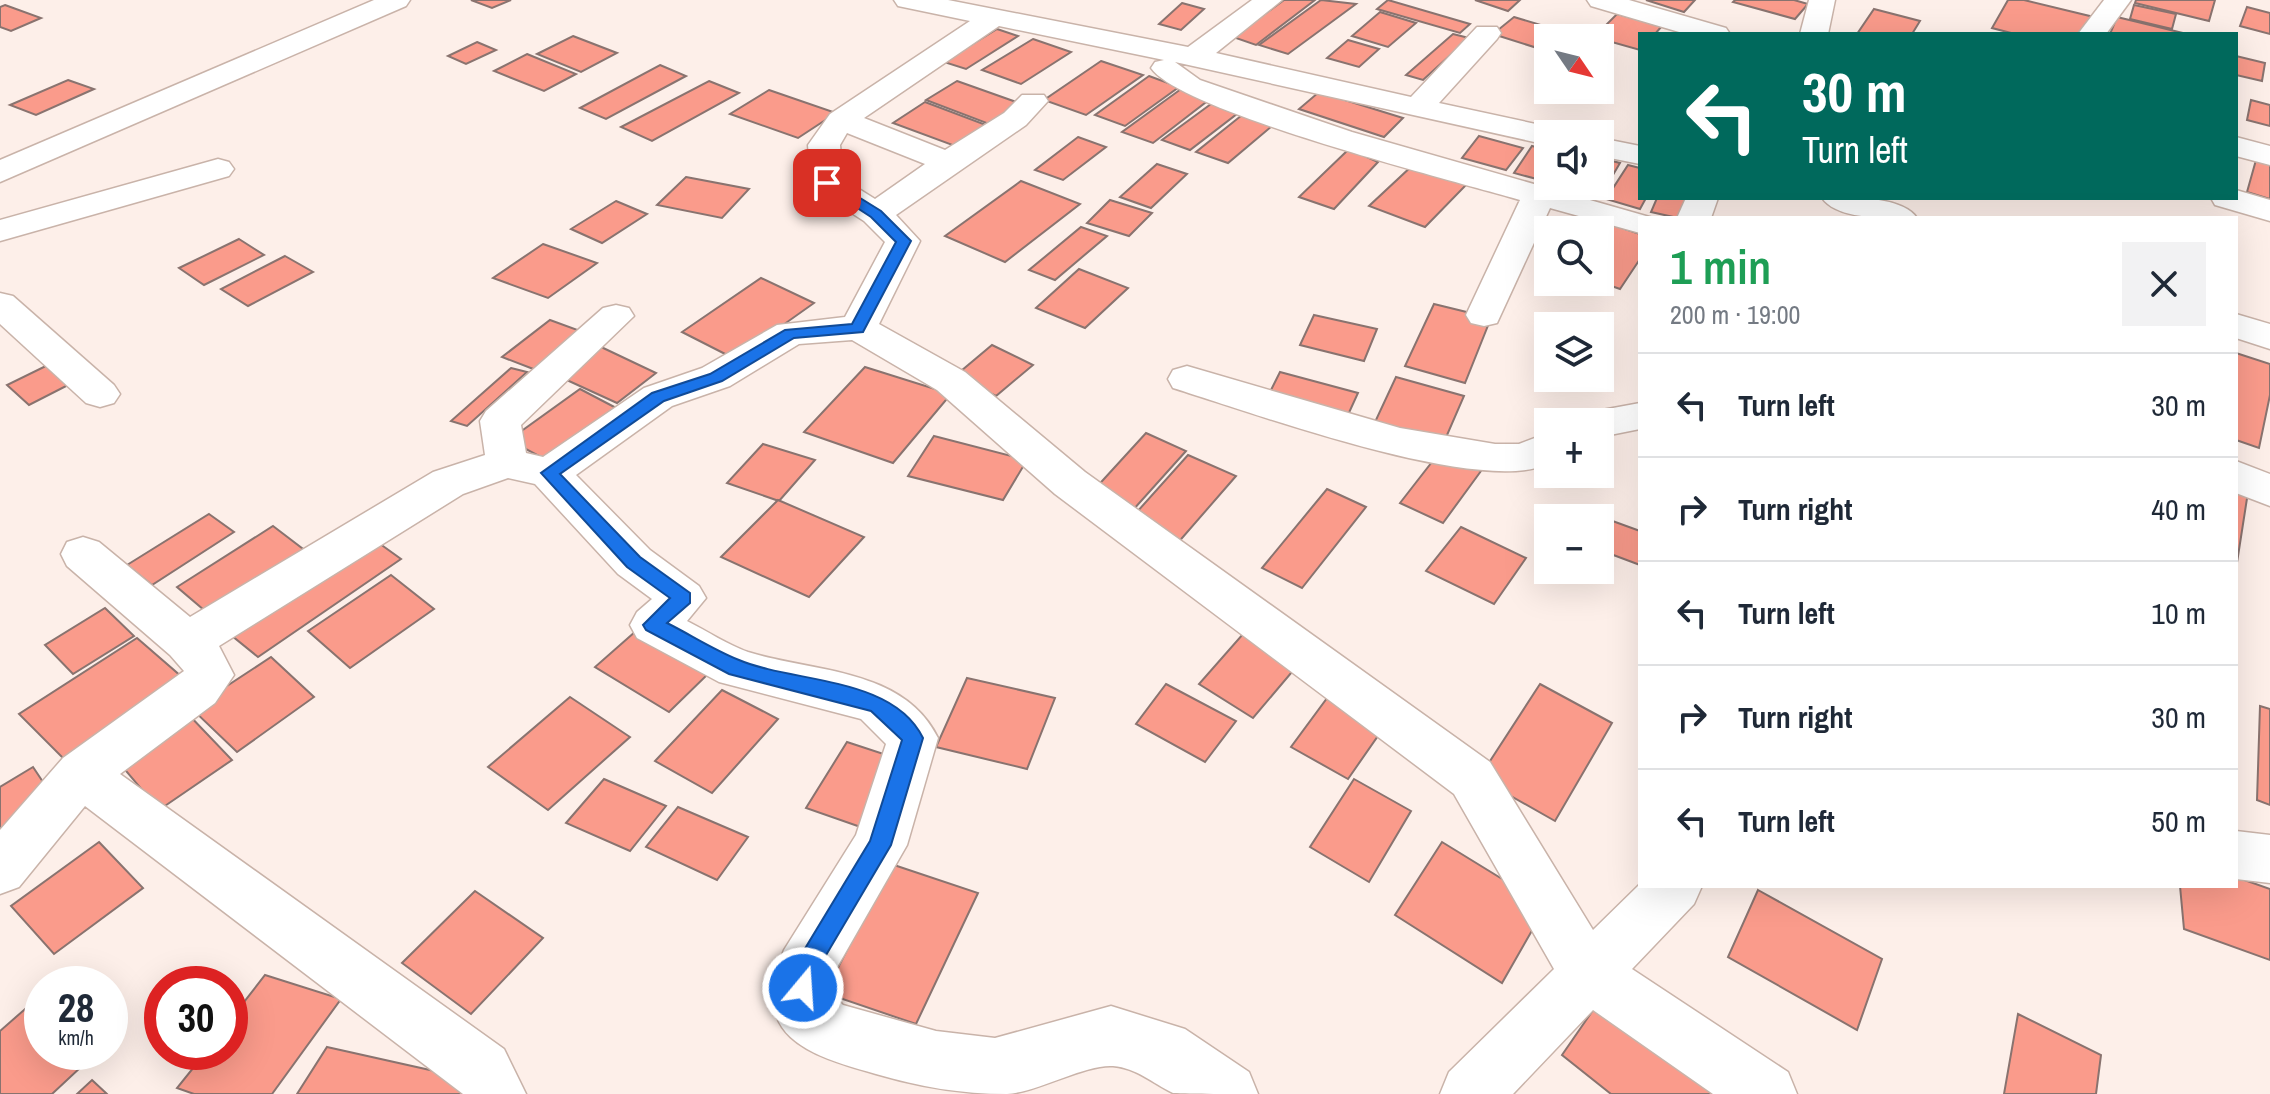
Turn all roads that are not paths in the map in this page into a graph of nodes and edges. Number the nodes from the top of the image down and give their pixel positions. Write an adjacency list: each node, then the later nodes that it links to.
1 (397, 0): 25 (street)
2 (907, 0): 8 (street)
3 (1048, 0): 8 (street)
4 (1269, 0): 14 (street)
5 (1600, 0): 9 (street)
6 (1822, 0): 10 (street)
7 (2118, 0): 11 (street)
8 (1005, 21): 13 (street); 17 (street)
9 (1709, 32)
10 (1814, 32)
11 (2094, 32)
12 (1487, 33): 16 (street)
13 (1141, 49): 14 (street); 26 (street)
14 (1193, 57): 16 (street)
15 (1033, 101): 23 (street)
16 (1417, 108): 18 (street)
17 (841, 120): 23 (street); 32 (street)
18 (1534, 133)
19 (2238, 147): 22 (street)
20 (1614, 150): 21 (street)
21 (1638, 155)
22 (2270, 156)
23 (948, 162): 32 (street)
24 (218, 169): 35 (street)
25 (0, 172)
26 (1534, 196)
27 (1537, 200): 37 (street)
28 (1550, 200): 34 (street)
29 (1844, 200): 33 (street)
30 (2234, 200): 31 (street)
31 (2270, 211)
32 (876, 214): 40 (street)
33 (1894, 216)
34 (1638, 222)
35 (0, 231)
36 (0, 304): 43 (street)
37 (1484, 315)
38 (616, 316): 47 (street)
39 (2238, 327): 41 (street)
40 (858, 328): 47 (street); 57 (street)
41 (2270, 337)
42 (1187, 379): 46 (street)
43 (100, 394)
44 (1638, 416): 45 (street)
45 (1614, 421)
46 (1534, 453)
47 (528, 468): 51 (street); 59 (street)
48 (2238, 477): 49 (street)
49 (2270, 491)
50 (83, 554): 51 (street)
51 (187, 642): 52 (street)
52 (81, 774): 55 (street); 58 (street)
53 (2238, 855): 54 (street)
54 (2270, 859)
55 (0, 869)
56 (1673, 888): 57 (street)
57 (1587, 972): 60 (street); 61 (street)
58 (495, 1094)
59 (1227, 1094)
60 (1471, 1094)
61 (1766, 1094)

